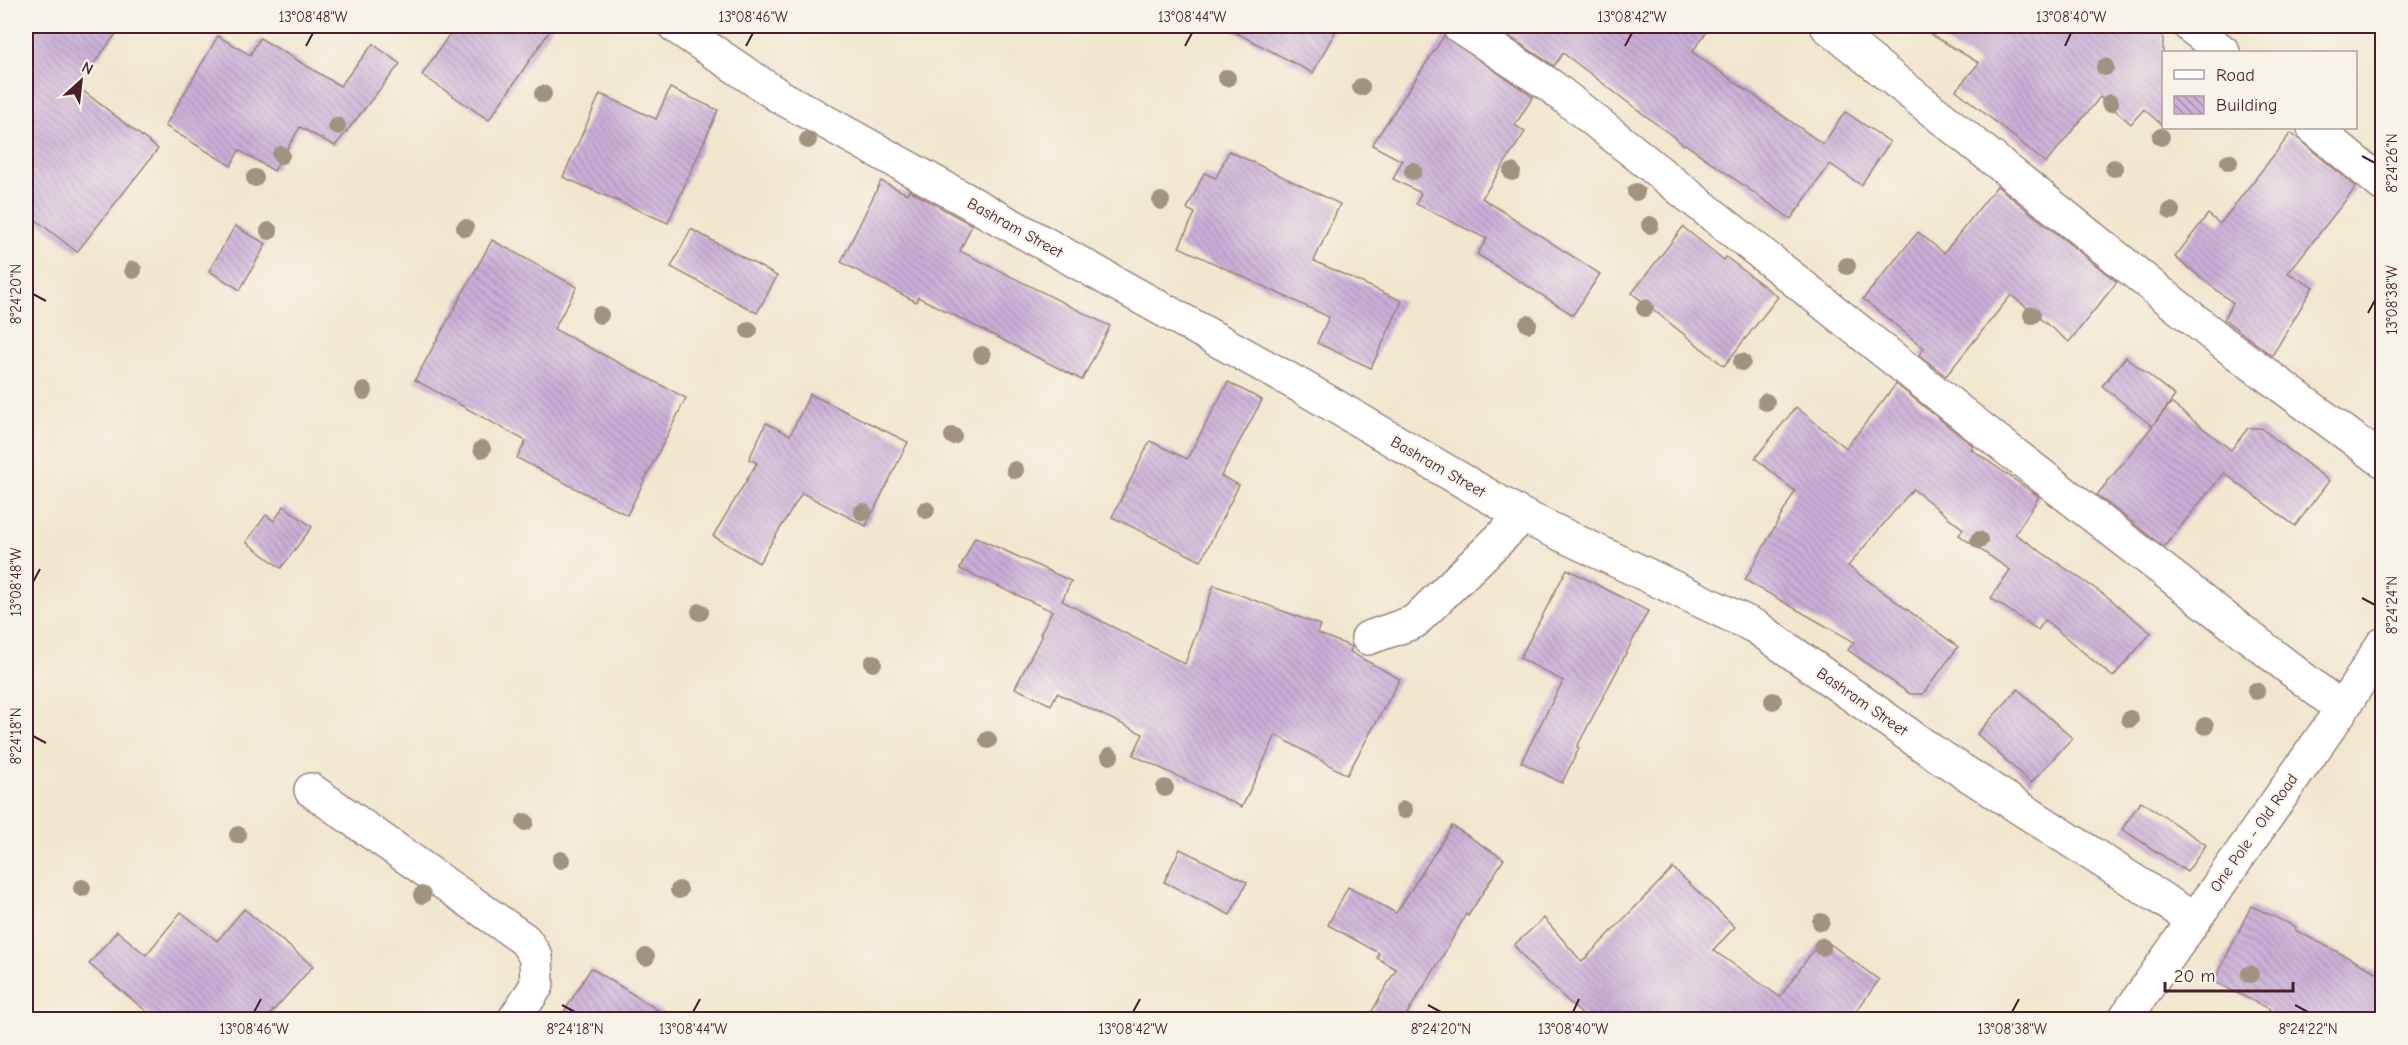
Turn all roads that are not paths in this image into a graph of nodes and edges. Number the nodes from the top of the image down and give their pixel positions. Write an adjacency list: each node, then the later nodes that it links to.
1 (675, 26): 7 (street, Bashram Street)
2 (1459, 26): 10 (street)
3 (1827, 26): 6 (street)
4 (2315, 129): 5 (street)
5 (2382, 184)
6 (2382, 460)
7 (1523, 516): 8 (street); 12 (street, Bashram Street)
8 (1368, 638)
9 (2382, 645): 10 (street, One Pole - Old Road)
10 (2342, 709): 12 (street, One Pole - Old Road)
11 (311, 790): 13 (street)
12 (2193, 919): 14 (street, One Pole - Old Road)
13 (514, 1020)
14 (2124, 1020)

